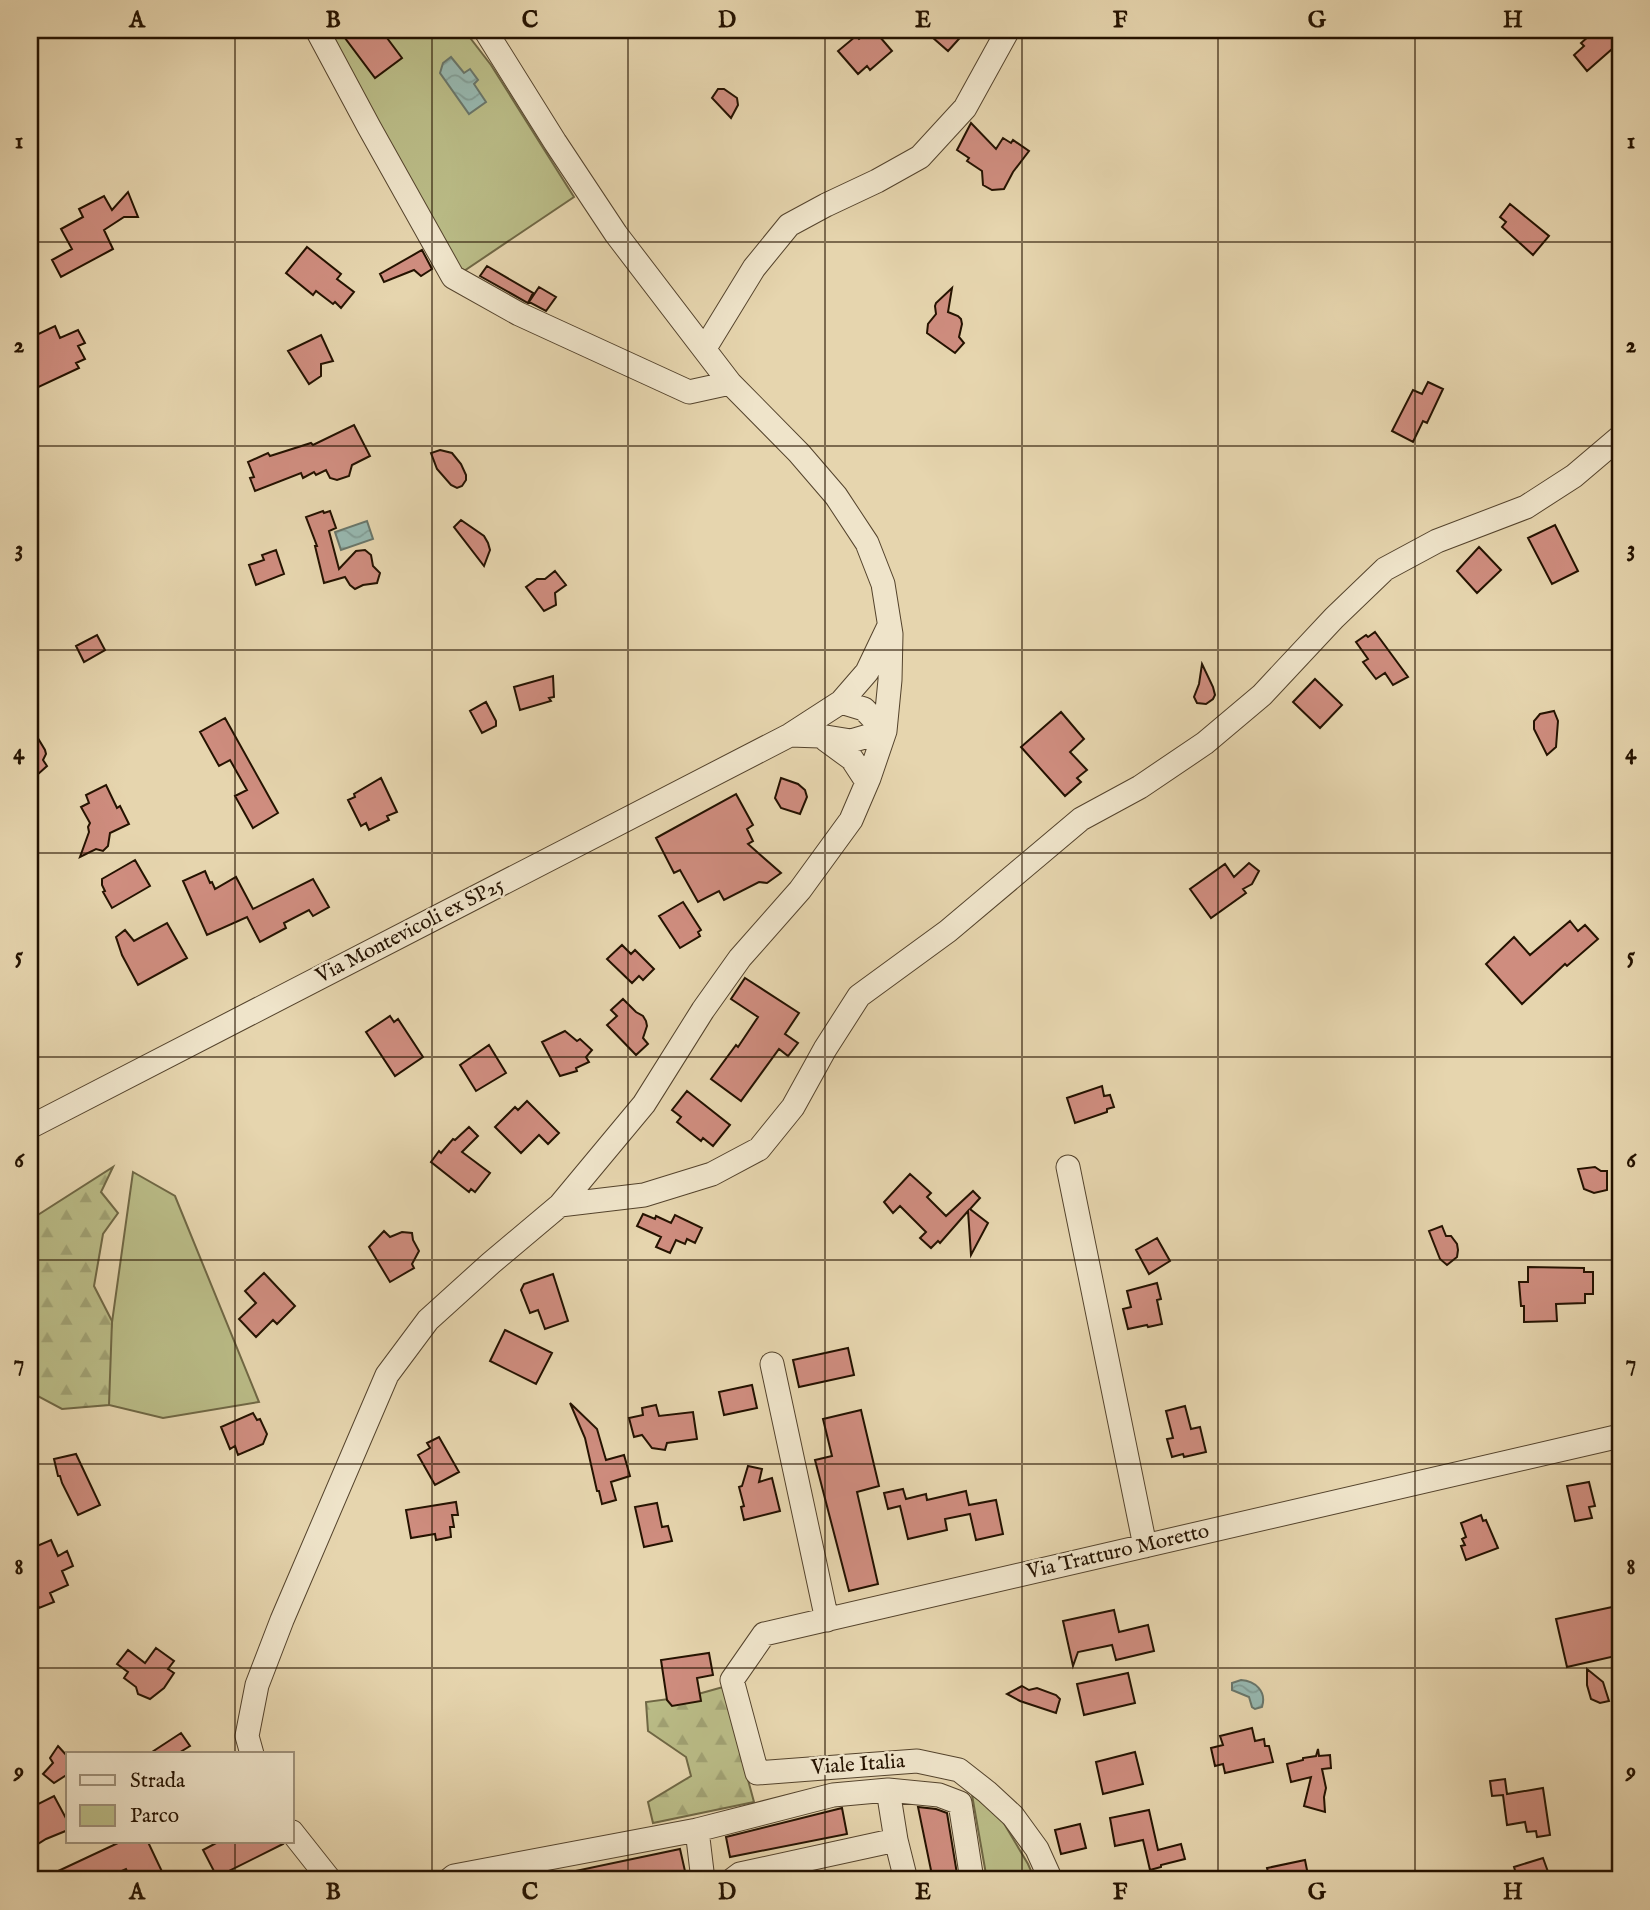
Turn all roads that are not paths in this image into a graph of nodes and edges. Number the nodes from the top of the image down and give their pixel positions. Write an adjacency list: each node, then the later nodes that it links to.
1 (317, 30): 5 (street)
2 (485, 30): 4 (street)
3 (1007, 30): 4 (street)
4 (705, 348): 5 (street)
5 (730, 383): 7 (street)
6 (1620, 437): 15 (street)
7 (889, 625): 8 (street, Via Montevicoli ex SP25); 9 (street)
8 (841, 702): 9 (street); 10 (street, Via Montevicoli ex SP25)
9 (885, 731): 11 (street); 12 (street)
10 (790, 735): 11 (street); 13 (street, Via Montevicoli ex SP25)
11 (820, 736): 12 (street)
12 (867, 782): 15 (street)
13 (30, 1127)
14 (1068, 1167): 18 (street)
15 (560, 1205): 20 (street)
16 (772, 1364): 19 (street)
17 (1620, 1436): 18 (street, Via Tratturo Moretto)
18 (1145, 1546): 19 (street, Via Tratturo Moretto)
19 (827, 1620): 22 (street, Via Tratturo Moretto)
20 (251, 1752)
21 (827, 1768): 22 (street, Viale Italia); 24 (street); 35 (street, Viale Italia)
22 (757, 1773)
23 (888, 1790): 24 (street); 27 (street); 34 (street)
24 (833, 1795): 25 (street)
25 (697, 1830): 28 (street); 31 (street)
26 (294, 1835): 29 (street)
27 (897, 1840): 32 (street); 33 (street)
28 (510, 1873): 30 (street)
29 (330, 1880)
30 (449, 1880)
31 (703, 1880)
32 (732, 1880)
33 (906, 1880)
34 (972, 1880)
35 (1051, 1880)

